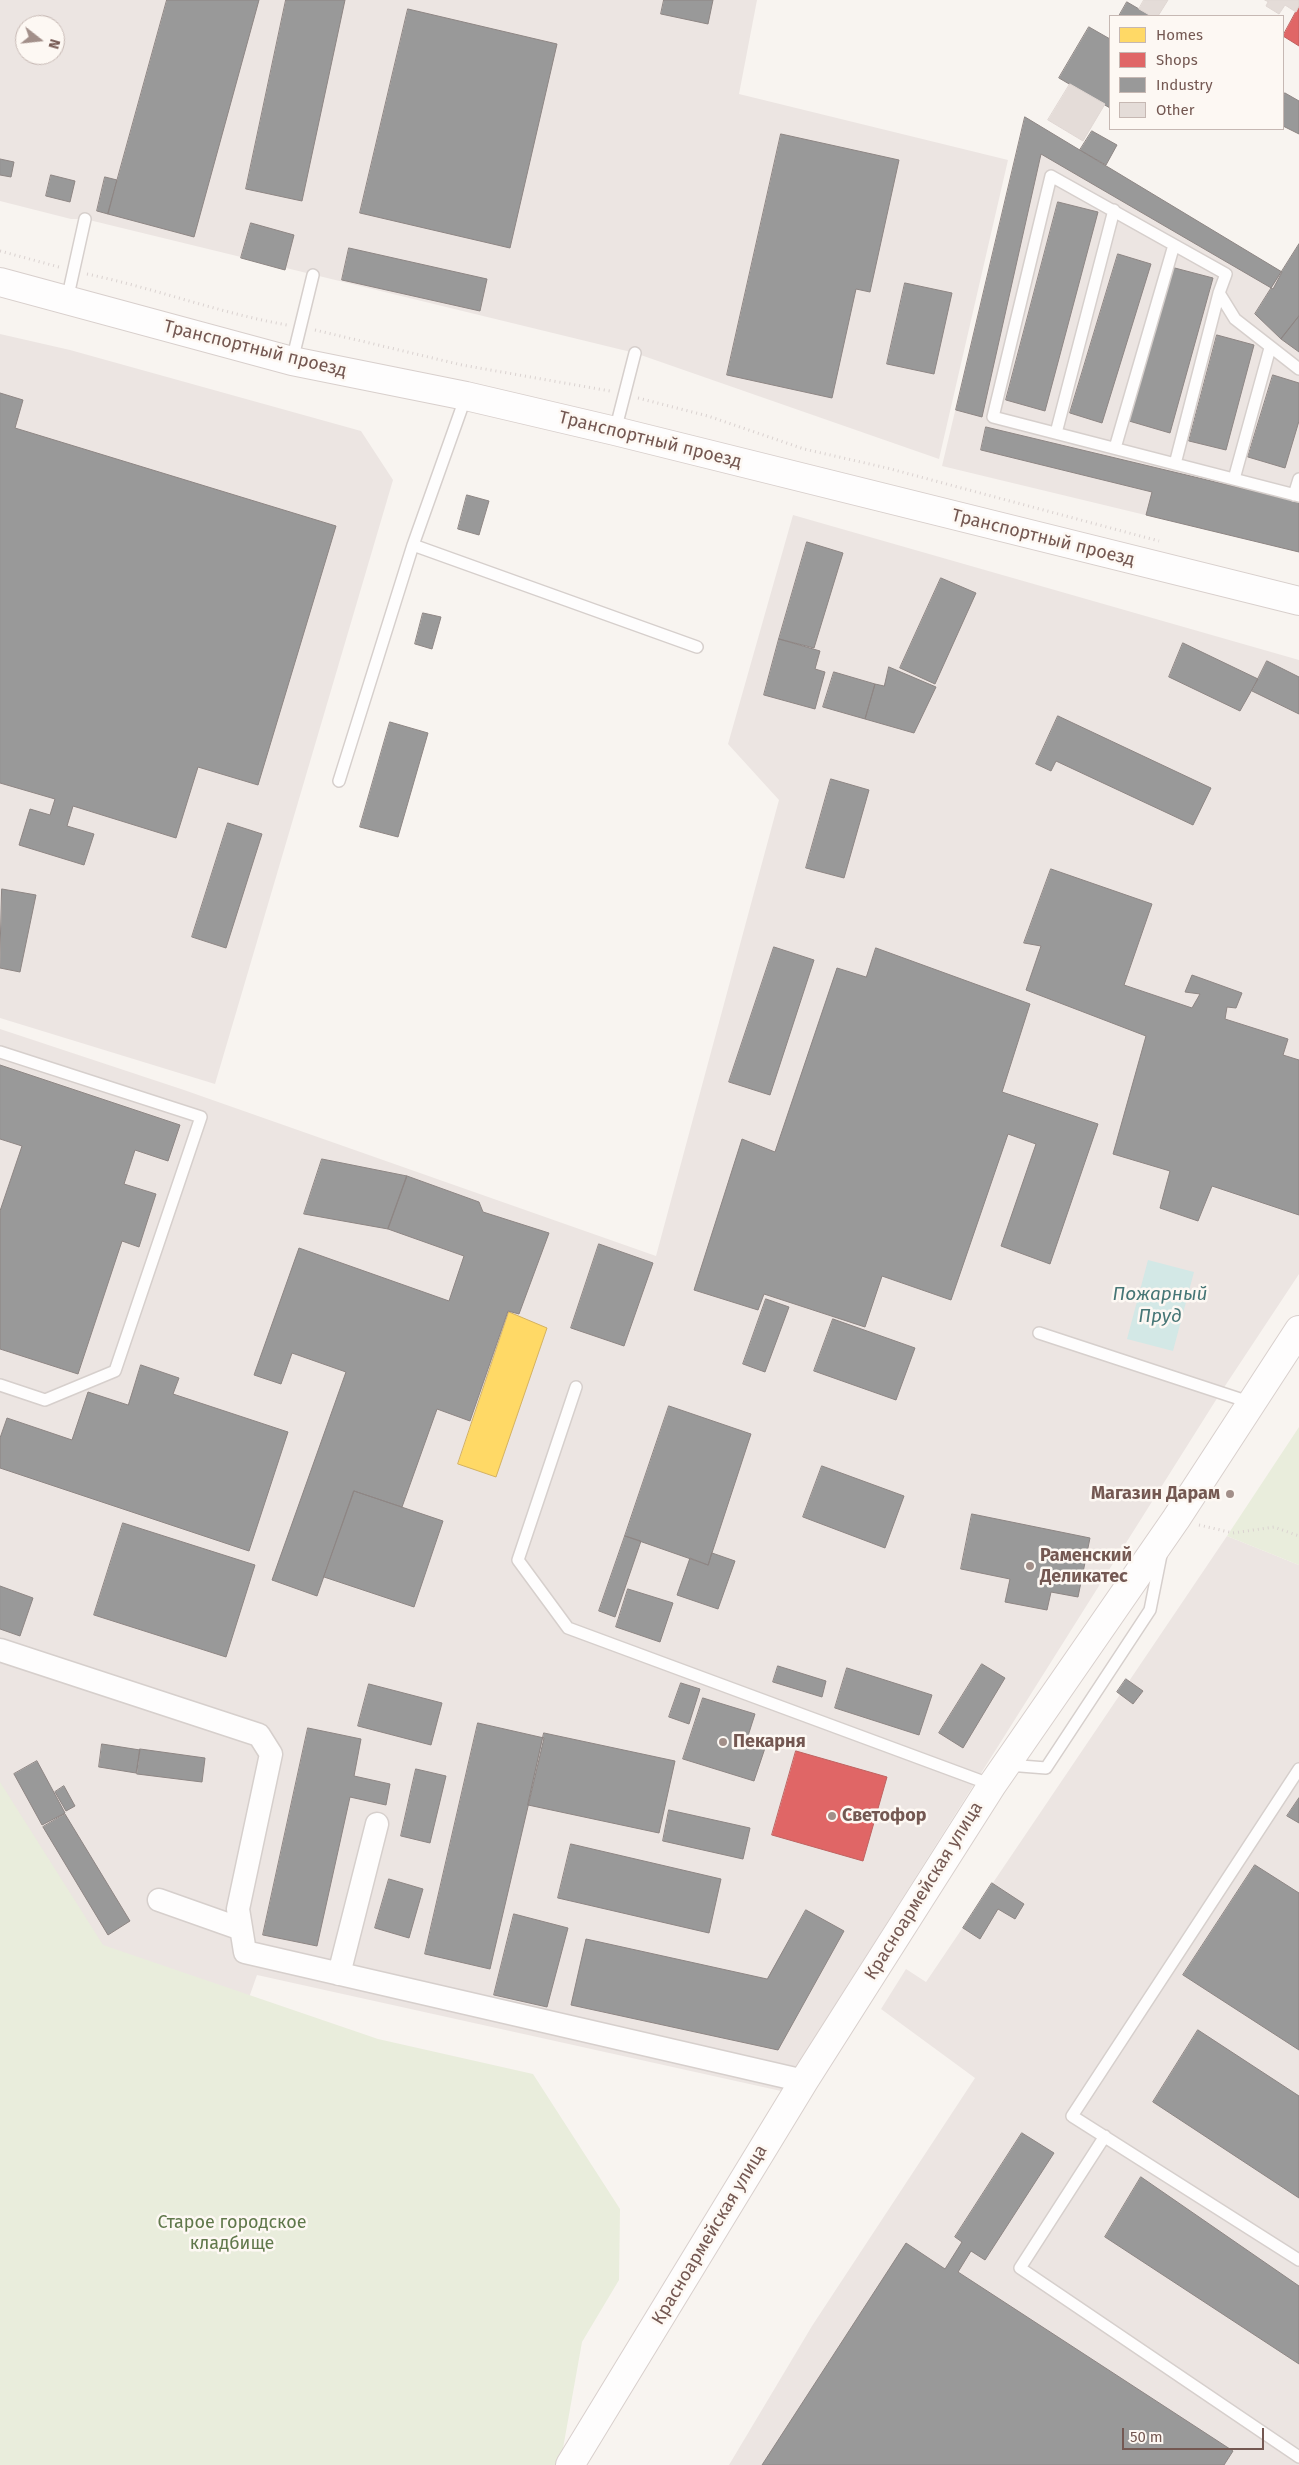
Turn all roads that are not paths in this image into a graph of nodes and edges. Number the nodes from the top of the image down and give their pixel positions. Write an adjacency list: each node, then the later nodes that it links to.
1 (1114, 210): 3 (lane); 14 (lane); 14 (lane)
2 (85, 219): 7 (lane)
3 (1174, 245): 6 (lane); 15 (lane)
4 (313, 274): 10 (lane)
5 (0, 282): 7 (main road, Транспортный проезд)
6 (1219, 293): 8 (lane); 16 (lane)
7 (68, 300): 10 (main road, Транспортный проезд)
8 (1270, 348): 11 (lane); 18 (lane)
9 (635, 353): 13 (lane)
10 (292, 361): 12 (main road, Транспортный проезд)
11 (1299, 369)
12 (466, 396): 13 (main road, Транспортный проезд); 20 (lane)
13 (615, 431): 21 (main road, Транспортный проезд)
14 (1056, 433): 15 (lane)
15 (1114, 448): 16 (lane)
16 (1175, 464): 18 (lane)
17 (1299, 478): 19 (lane)
18 (1234, 479): 19 (lane)
19 (1297, 496)
20 (413, 545): 22 (lane); 23 (lane)
21 (1299, 601)
22 (697, 647)
23 (339, 781)
24 (0, 1052): 27 (lane)
25 (1299, 1330): 29 (main road, Красноармейская улица)
26 (1039, 1333): 29 (lane)
27 (0, 1385)
28 (576, 1387): 32 (lane)
29 (1252, 1403): 32 (main road, Красноармейская улица)
30 (0, 1650): 35 (street)
31 (1299, 1769): 38 (lane)
32 (999, 1775): 37 (main road, Красноармейская улица)
33 (377, 1824): 36 (street)
34 (159, 1900): 35 (street)
35 (241, 1929): 36 (street)
36 (339, 1974): 37 (street)
37 (804, 2081): 41 (main road, Красноармейская улица)
38 (1105, 2136): 39 (lane); 40 (lane)
39 (1299, 2260)
40 (1299, 2457)
41 (570, 2465)

